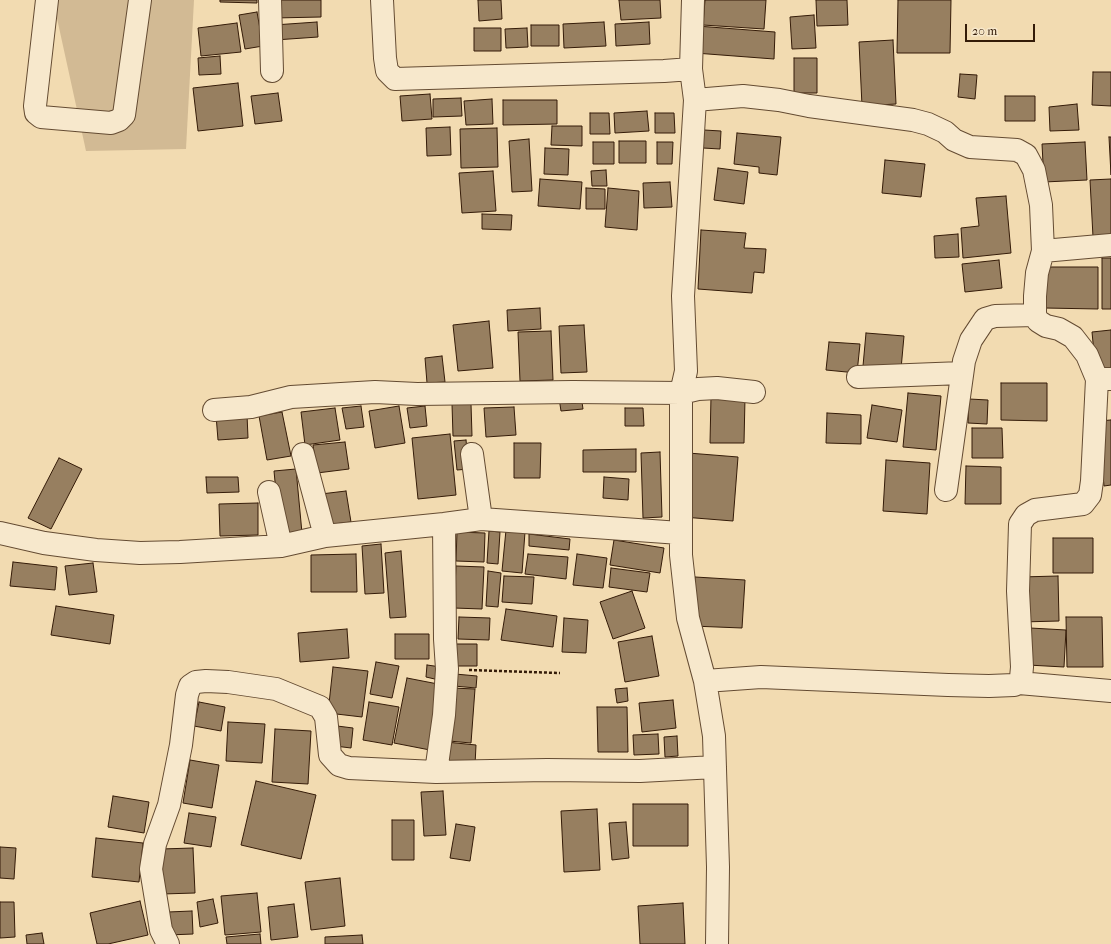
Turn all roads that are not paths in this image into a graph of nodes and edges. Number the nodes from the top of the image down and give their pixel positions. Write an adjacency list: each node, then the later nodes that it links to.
1 (47, 0): 2 (street)
2 (140, 0)
3 (270, 0): 7 (street)
4 (382, 0): 6 (street)
5 (693, 0): 6 (street)
6 (691, 69): 8 (street)
7 (272, 71)
8 (695, 100): 10 (street); 16 (street)
9 (1111, 245): 10 (street)
10 (1042, 251): 11 (street)
11 (1035, 315): 12 (street); 14 (street)
12 (962, 373): 13 (street); 20 (street)
13 (858, 376)
14 (1104, 379): 29 (street)
15 (754, 392): 16 (street)
16 (681, 393): 17 (street); 25 (street)
17 (214, 410)
18 (303, 454): 26 (street)
19 (472, 454): 22 (street)
20 (946, 490)
21 (269, 492): 27 (street)
22 (481, 519): 23 (street); 25 (street)
23 (444, 524): 26 (street); 32 (street)
24 (0, 533): 27 (street)
25 (680, 533): 28 (street)
26 (325, 536): 27 (street)
27 (281, 546)
28 (705, 681): 29 (street); 31 (street)
29 (1019, 683): 30 (street)
30 (1111, 691)
31 (715, 767): 32 (street); 34 (street)
32 (436, 772): 33 (street)
33 (168, 944)
34 (717, 944)

